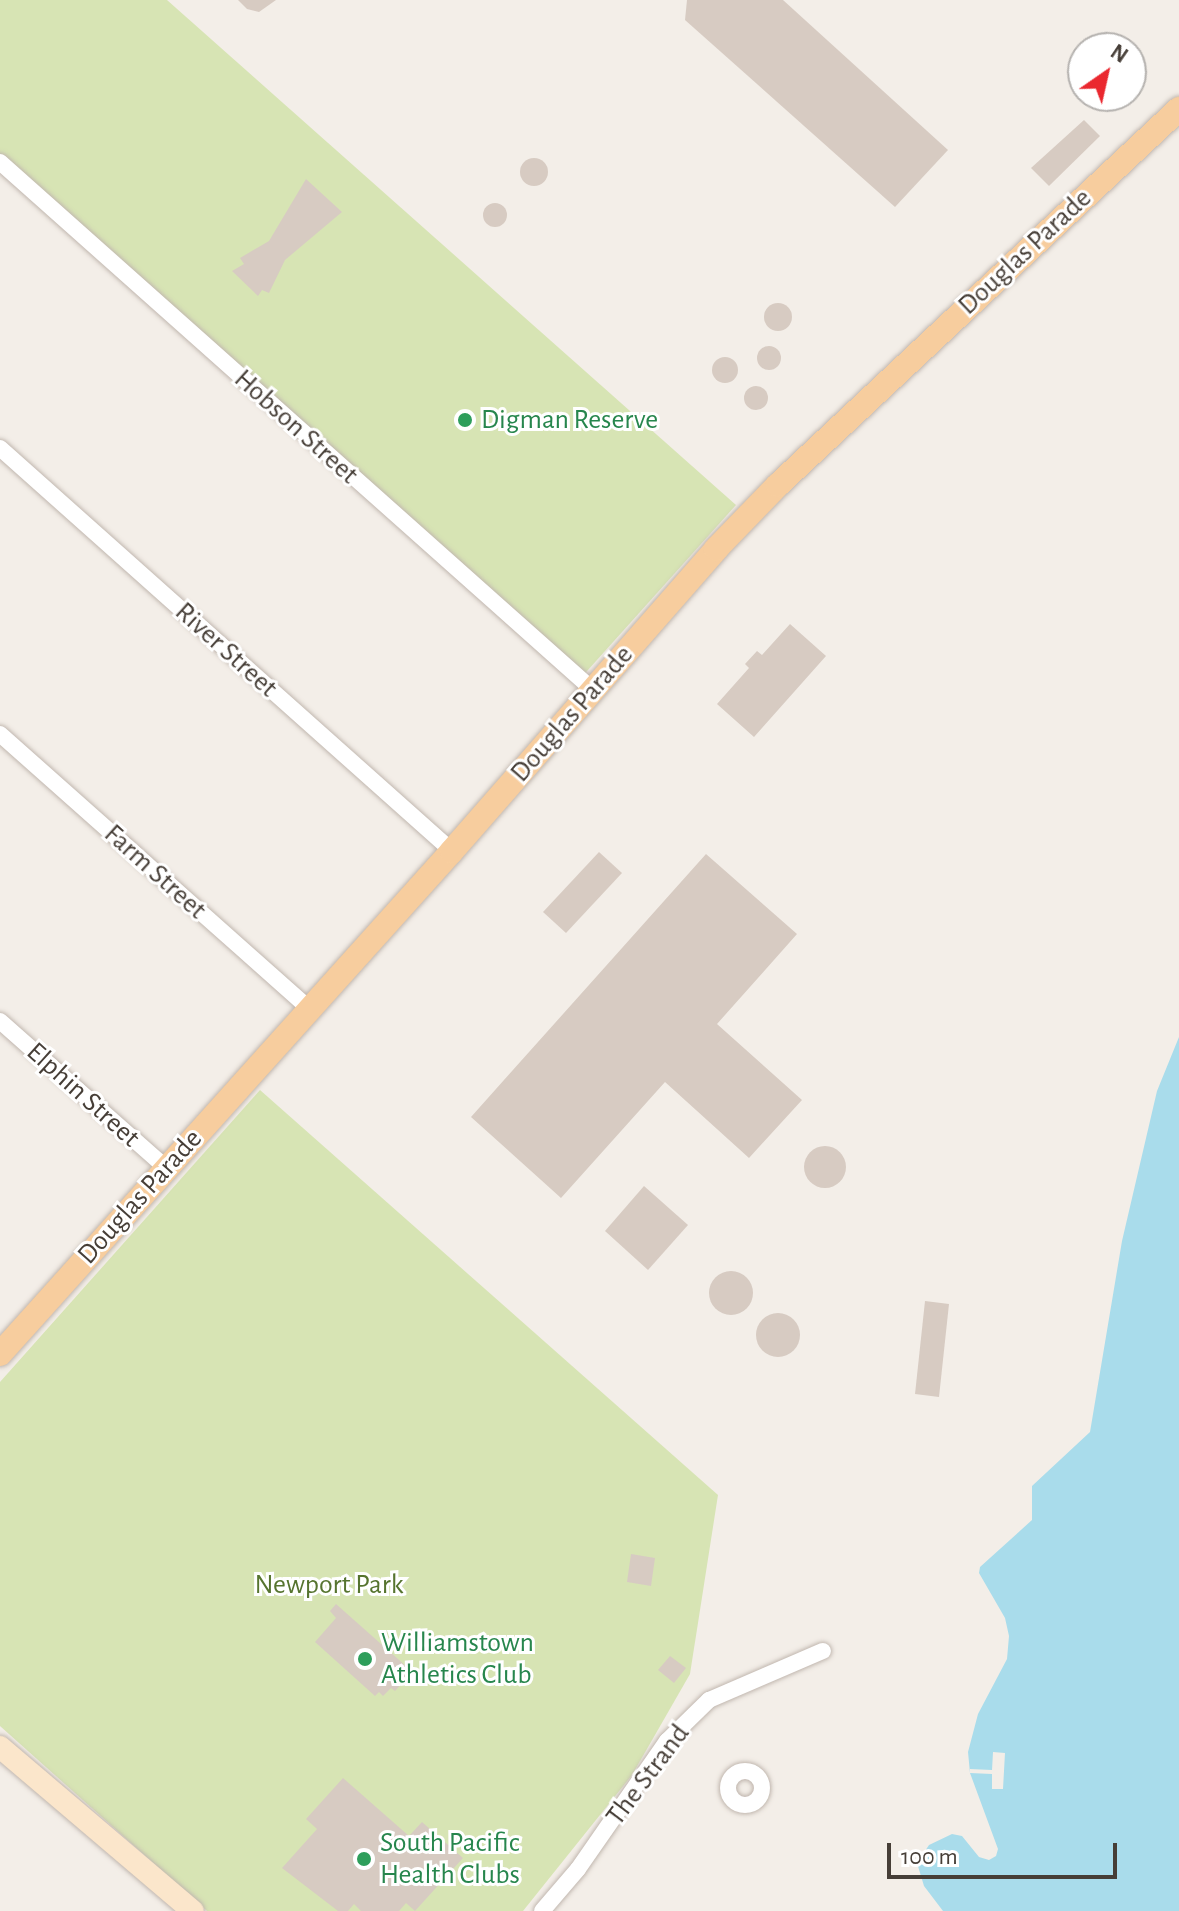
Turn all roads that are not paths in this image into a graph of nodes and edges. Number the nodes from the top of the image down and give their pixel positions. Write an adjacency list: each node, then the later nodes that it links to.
1 (1179, 109): 4 (main road, Douglas Parade)
2 (0, 162): 4 (street, Hobson Street)
3 (0, 448): 6 (street, River Street)
4 (593, 690): 6 (main road, Douglas Parade)
5 (0, 734): 7 (street, Farm Street)
6 (452, 851): 7 (main road, Douglas Parade)
7 (311, 1010): 9 (main road, Douglas Parade)
8 (0, 1021): 9 (street, Elphin Street)
9 (166, 1168): 10 (main road, Douglas Parade)
10 (1, 1351)
11 (823, 1651): 16 (street, The Strand)
12 (0, 1747): 13 (street)
13 (108, 1841): 14 (street); 15 (street)
14 (174, 1911)
15 (193, 1911)
16 (542, 1911)

